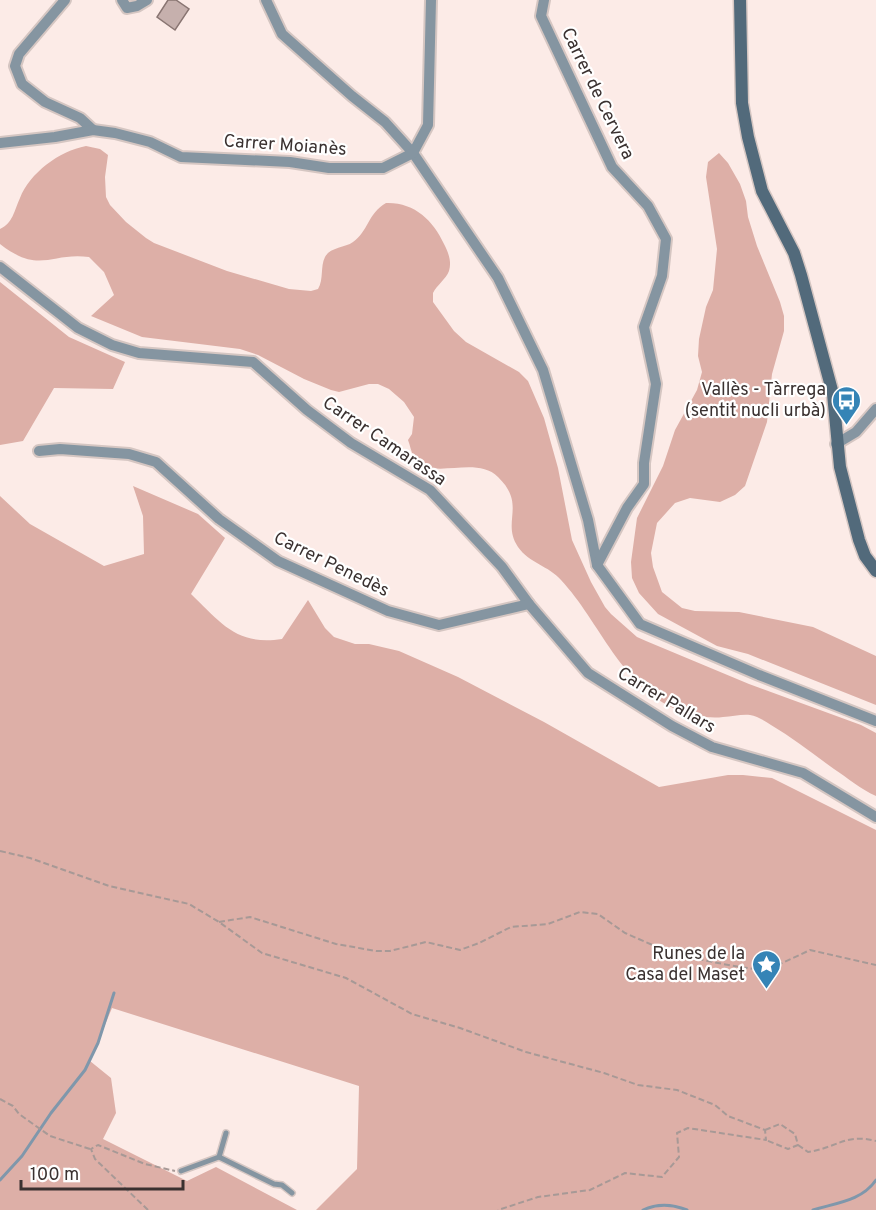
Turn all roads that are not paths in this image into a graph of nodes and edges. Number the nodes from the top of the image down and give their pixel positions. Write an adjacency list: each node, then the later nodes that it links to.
1 (65, 0): 8 (street)
2 (122, 0): 3 (street)
3 (147, 0)
4 (266, 0): 10 (street)
5 (431, 0): 10 (street)
6 (544, 0): 15 (street, Carrer de Cervera)
7 (740, 0): 13 (street)
8 (93, 130): 9 (street, Carrer Moianès); 10 (street, Carrer Moianès)
9 (0, 143)
10 (412, 153): 15 (street)
11 (0, 267): 17 (street, Carrer Camarassa)
12 (876, 410): 13 (street)
13 (836, 444): 16 (street)
14 (39, 451): 17 (street, Carrer Penedès)
15 (597, 565): 18 (street)
16 (876, 571)
17 (529, 604): 19 (street, Carrer Pallars)
18 (876, 721)
19 (876, 818)
20 (226, 1133): 21 (lane)
21 (219, 1157): 22 (lane); 23 (lane)
22 (181, 1171)
23 (292, 1193)

